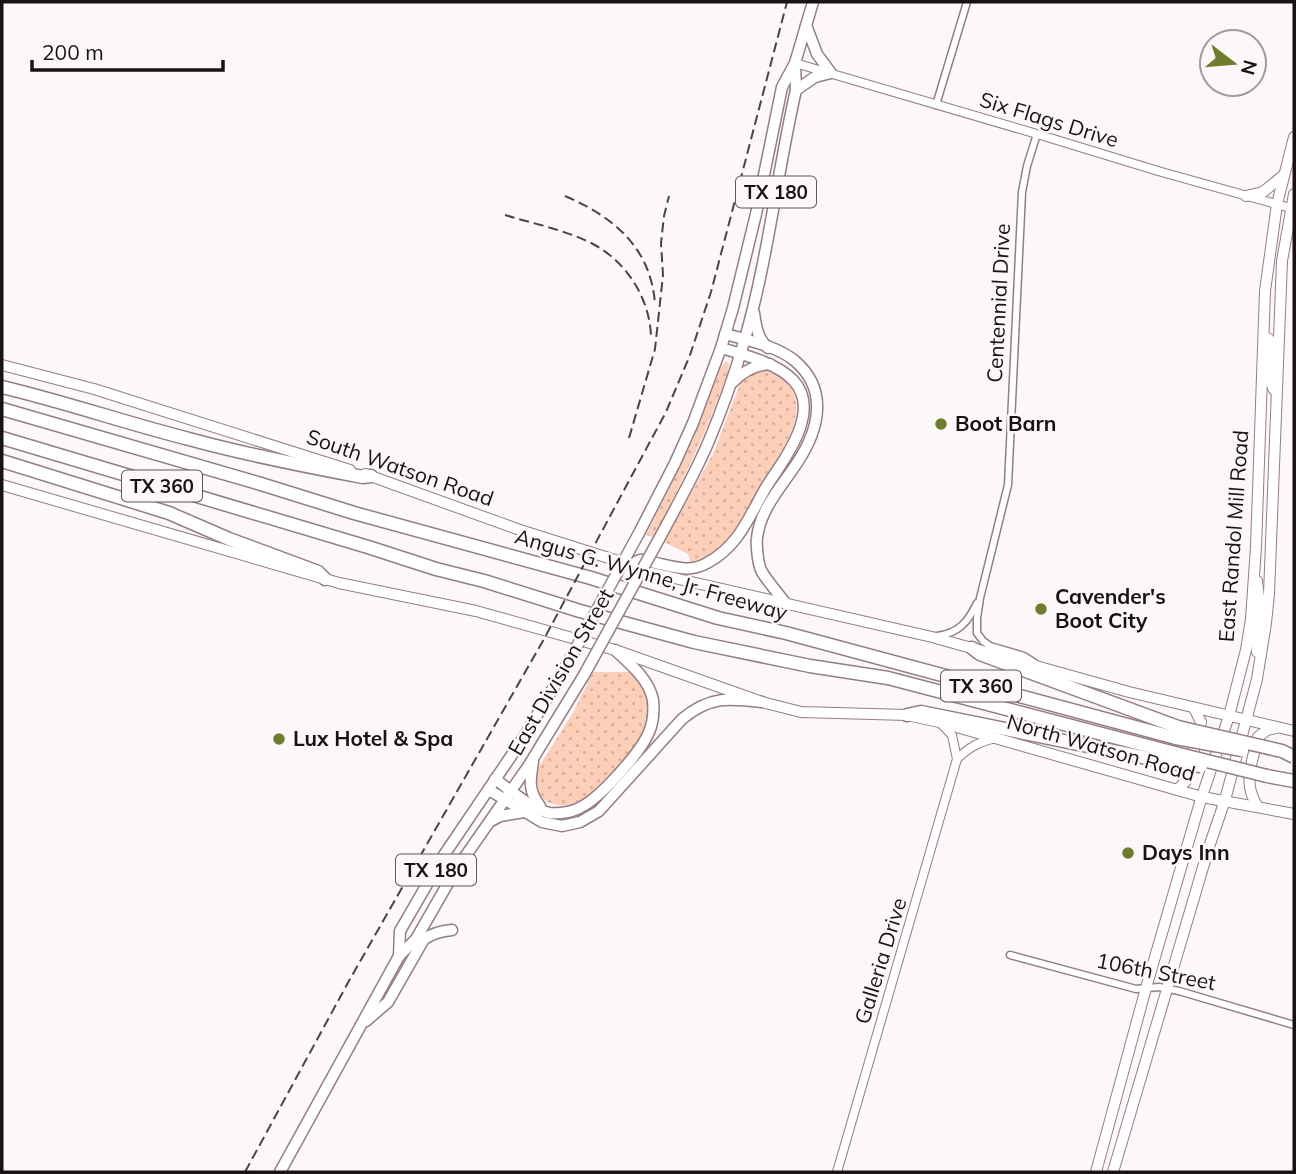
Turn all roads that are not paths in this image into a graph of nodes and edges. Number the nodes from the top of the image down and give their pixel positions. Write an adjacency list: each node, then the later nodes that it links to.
1 (813, 2): 3 (main road, East Division Street / TX 180)
2 (967, 2): 7 (street)
3 (806, 25): 4 (main road, East Division Street / TX 180); 5 (main road)
4 (795, 63): 5 (street, Six Flags Drive); 6 (main road, East Division Street / TX 180); 18 (main road, East Division Street / TX 180)
5 (831, 73): 6 (main road); 7 (street, Six Flags Drive)
6 (796, 90): 17 (main road, East Division Street / TX 180)
7 (936, 105): 8 (street, Six Flags Drive)
8 (1037, 134): 12 (street, Six Flags Drive); 37 (street, Centennial Drive)
9 (1294, 137): 10 (main road, East Randol Mill Road)
10 (1284, 175): 12 (main road); 13 (main road, East Randol Mill Road)
11 (1294, 194): 14 (main road, East Randol Mill Road)
12 (1246, 196): 13 (street, Six Flags Drive)
13 (1277, 204): 14 (street, Six Flags Drive); 19 (main road, East Randol Mill Road)
14 (1293, 209): 16 (main road, East Randol Mill Road)
15 (1294, 230): 16 (main road)
16 (1285, 245): 28 (main road, East Randol Mill Road)
17 (752, 307): 20 (main road, East Division Street / TX 180); 22 (main road)
18 (725, 334): 20 (main road); 21 (main road, East Division Street / TX 180)
19 (1263, 336): 28 (main road); 35 (main road, East Randol Mill Road)
20 (745, 340): 22 (main road); 23 (main road, East Division Street / TX 180)
21 (721, 348): 23 (main road); 58 (main road, East Division Street / TX 180, bridge)
22 (768, 348): 38 (main road)
23 (740, 353): 24 (main road); 26 (main road, East Division Street / TX 180)
24 (771, 364): 26 (main road); 34 (main road)
25 (2, 365): 32 (main road, South Watson Road)
26 (730, 385): 54 (main road, East Division Street / TX 180, bridge)
27 (2, 387): 32 (highway)
28 (1276, 393): 42 (main road, East Randol Mill Road)
29 (2, 410): 52 (highway, Angus G. Wynne, Jr. Freeway / TX 360)
30 (2, 438): 55 (highway, TX 360)
31 (2, 461): 36 (highway)
32 (371, 476): 34 (main road, South Watson Road)
33 (2, 485): 36 (main road)
34 (631, 565): 38 (main road, South Watson Road)
35 (1254, 574): 42 (main road); 47 (main road, East Randol Mill Road)
36 (325, 579): 41 (main road)
37 (980, 598): 39 (street, Centennial Drive); 43 (street, Centennial Drive)
38 (786, 604): 39 (main road)
39 (932, 637): 40 (main road)
40 (972, 648): 43 (main road); 52 (highway)
41 (615, 650): 44 (main road, North Watson Road); 67 (main road)
42 (1262, 655): 48 (main road, East Randol Mill Road)
43 (1039, 666): 45 (main road)
44 (762, 702): 46 (main road, North Watson Road); 68 (main road)
45 (1194, 708): 47 (main road); 61 (main road)
46 (907, 715): 49 (main road, North Watson Road); 55 (highway)
47 (1229, 716): 48 (main road); 63 (main road, East Randol Mill Road)
48 (1246, 720): 50 (main road); 64 (main road, East Randol Mill Road)
49 (939, 722): 53 (main road, North Watson Road); 57 (street)
50 (1280, 728): 51 (main road); 66 (main road)
51 (1294, 731)
52 (1177, 733): 56 (highway, bridge)
53 (996, 738): 57 (street); 61 (main road, North Watson Road)
54 (534, 758): 62 (main road, East Division Street / TX 180); 67 (main road)
55 (1173, 758): 59 (highway, TX 360, bridge)
56 (1294, 758)
57 (957, 759): 81 (street, Galleria Drive)
58 (495, 779): 60 (main road, East Division Street / TX 180); 62 (main road)
59 (1294, 781)
60 (489, 790): 62 (main road); 75 (main road, East Division Street / TX 180)
61 (1177, 790): 63 (main road, North Watson Road); 72 (main road)
62 (508, 795): 67 (main road); 68 (main road); 71 (main road, East Division Street / TX 180)
63 (1202, 797): 64 (main road, North Watson Road); 72 (main road, East Randol Mill Road)
64 (1225, 800): 65 (main road, North Watson Road); 70 (main road, East Randol Mill Road)
65 (1243, 804): 66 (main road, North Watson Road); 70 (main road)
66 (1258, 807): 69 (main road, North Watson Road)
67 (544, 811)
68 (524, 812): 71 (main road)
69 (1294, 814)
70 (1217, 821): 77 (main road, East Randol Mill Road)
71 (488, 823): 75 (main road, East Division Street / TX 180)
72 (1194, 823): 76 (main road, East Randol Mill Road)
73 (452, 930): 78 (main road)
74 (1010, 955): 76 (street, 106th Street)
75 (399, 956): 78 (main road, East Division Street / TX 180)
76 (1146, 988): 77 (street, 106th Street); 82 (main road, East Randol Mill Road)
77 (1167, 989): 79 (street, 106th Street); 83 (main road, East Randol Mill Road)
78 (361, 1025): 80 (main road, East Division Street / TX 180)
79 (1294, 1025)
80 (280, 1172)
81 (837, 1172)
82 (1096, 1172)
83 (1113, 1172)

